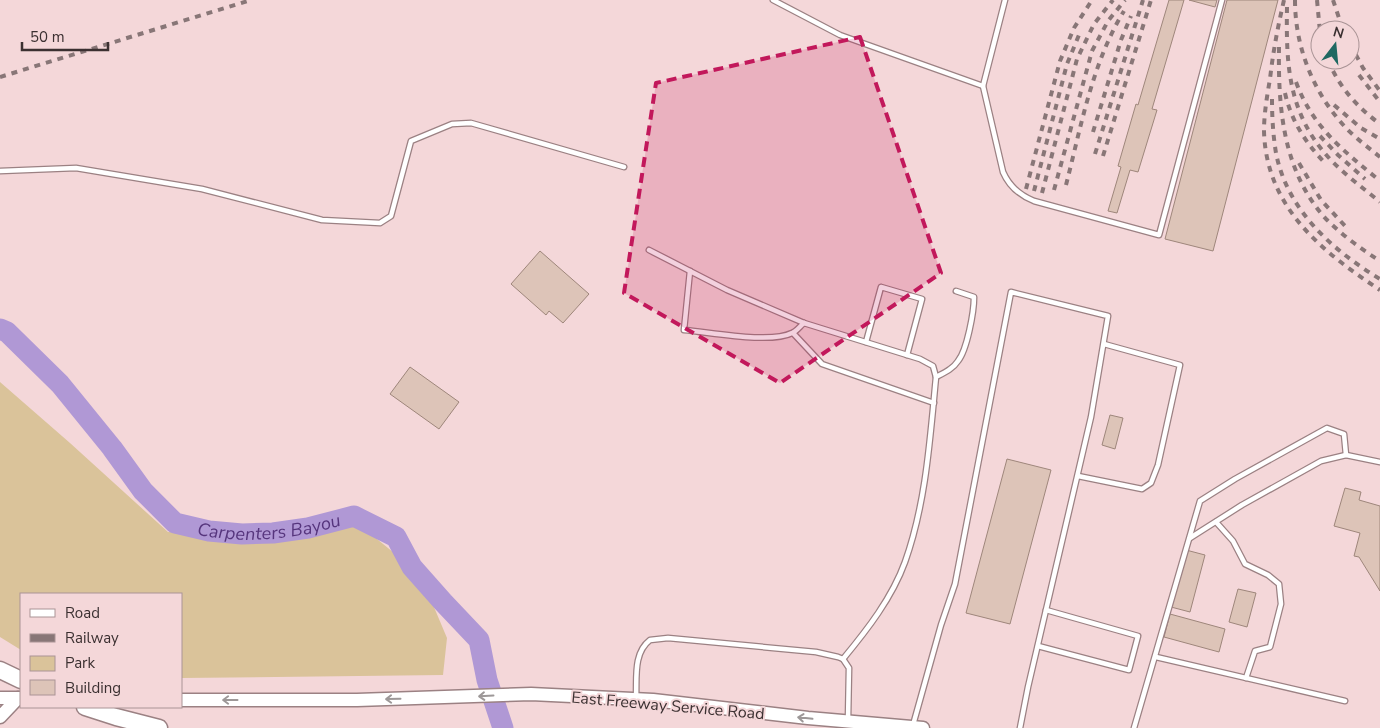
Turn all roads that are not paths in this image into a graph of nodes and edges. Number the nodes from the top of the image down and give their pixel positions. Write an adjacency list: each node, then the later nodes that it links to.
1 (773, 0): 4 (lane)
2 (1005, 0): 4 (lane)
3 (1222, 0): 4 (lane)
4 (983, 86)
5 (624, 167): 6 (lane)
6 (0, 171)
7 (649, 250): 8 (lane)
8 (690, 271): 10 (lane); 11 (lane)
9 (956, 291): 15 (lane)
10 (804, 323): 11 (lane); 12 (lane)
11 (793, 332): 16 (lane)
12 (866, 342): 14 (lane); 14 (lane)
13 (1104, 344): 19 (lane); 19 (lane); 37 (lane)
14 (907, 355): 15 (lane)
15 (936, 377): 16 (lane)
16 (934, 403): 25 (lane)
17 (1346, 455): 18 (lane); 20 (lane); 21 (lane)
18 (1380, 462)
19 (1078, 476): 22 (lane)
20 (1216, 522): 21 (lane); 27 (lane)
21 (1190, 538): 24 (lane)
22 (1046, 610): 23 (lane); 23 (lane)
23 (1038, 646): 38 (lane)
24 (1156, 657): 27 (lane); 39 (lane)
25 (844, 659): 30 (lane); 35 (lane)
26 (0, 670): 28 (highway)
27 (1246, 678): 32 (lane)
28 (20, 680)
29 (9, 697): 34 (main road)
30 (636, 699): 31 (main road, East Freeway Service Road, one-way to 31); 35 (main road, East Freeway Service Road, one-way to 30)
31 (182, 700)
32 (1345, 701)
33 (88, 708): 36 (highway)
34 (0, 717)
35 (848, 722): 37 (main road, East Freeway Service Road)
36 (159, 728)
37 (918, 728)
38 (1020, 728)
39 (1134, 728)

